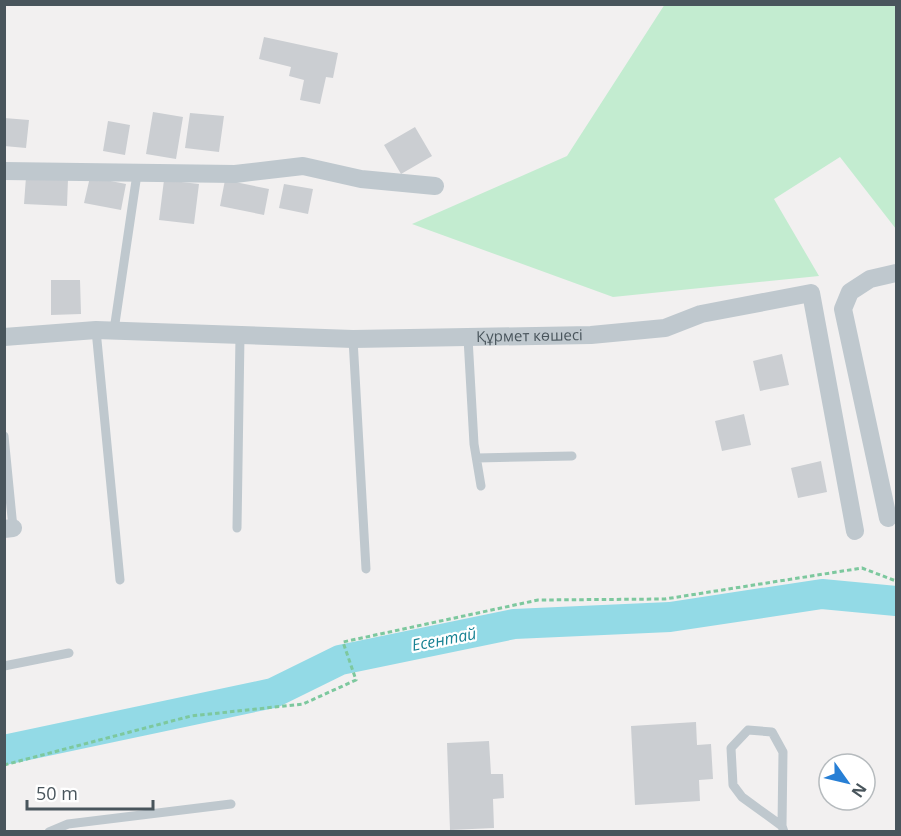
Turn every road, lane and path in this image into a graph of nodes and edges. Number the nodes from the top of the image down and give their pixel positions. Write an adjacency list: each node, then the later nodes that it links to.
1 (4, 171): 2 (street)
2 (137, 174): 3 (street); 5 (lane)
3 (435, 186)
4 (897, 273): 14 (street)
5 (105, 330): 6 (street, Құрмет көшесі); 7 (street, Құрмет көшесі); 19 (lane)
6 (240, 336): 9 (street, Құрмет көшесі); 16 (lane)
7 (4, 337)
8 (468, 338): 9 (street, Құрмет көшесі); 12 (lane); 17 (street, Құрмет көшесі)
9 (353, 339): 18 (lane)
10 (4, 436): 15 (lane)
11 (572, 456): 12 (lane)
12 (477, 458): 13 (lane)
13 (481, 486)
14 (888, 518)
15 (9, 528)
16 (237, 528)
17 (855, 531)
18 (366, 569)
19 (120, 580)
20 (897, 581): 23 (path)
21 (69, 653): 22 (lane)
22 (4, 666)
23 (4, 765)
24 (231, 804): 26 (lane)
25 (783, 829): 25 (lane)
26 (49, 831)

